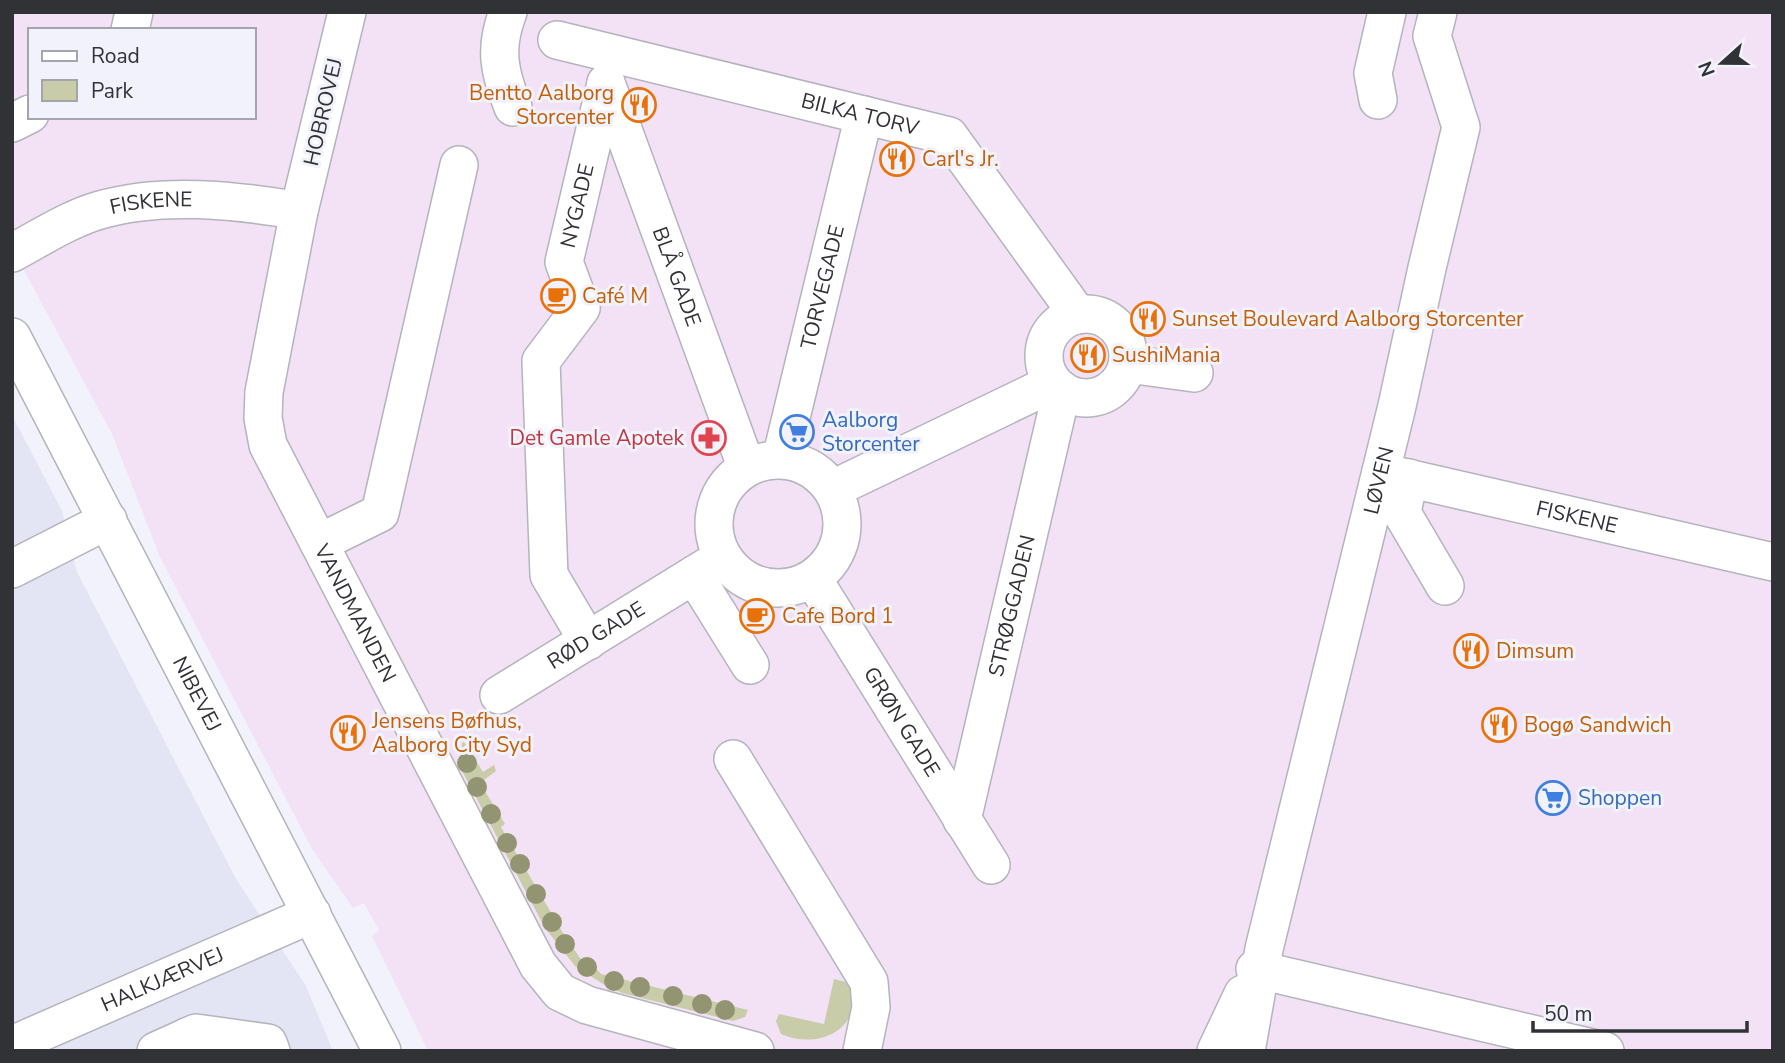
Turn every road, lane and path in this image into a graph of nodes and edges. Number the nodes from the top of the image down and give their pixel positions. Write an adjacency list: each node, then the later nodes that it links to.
1 (347, 12): 13 (street, HOBROVEJ)
2 (509, 12): 8 (street)
3 (1387, 12): 7 (street)
4 (1438, 12): 22 (street, LØVEN)
5 (557, 40): 10 (street, BILKA TORV)
6 (606, 83): 21 (street, BLÅ GADE); 31 (street, NYGADE)
7 (1378, 100)
8 (513, 107)
9 (28, 115): 11 (street)
10 (864, 115): 15 (street, BILKA TORV); 20 (street, TORVEGADE)
11 (12, 123)
12 (459, 165): 25 (street)
13 (299, 211): 14 (street, FISKENE); 25 (street, VANDMANDEN)
14 (12, 253)
15 (1078, 315): 17 (street); 19 (street)
16 (12, 337): 24 (street, NIBEVEJ)
17 (1128, 364): 18 (street); 19 (street)
18 (1194, 373)
19 (1058, 386): 23 (street); 35 (street, STRØGGADEN)
20 (781, 459): 21 (street); 23 (street)
21 (744, 469): 27 (street)
22 (1395, 475): 26 (street, FISKENE); 30 (street); 38 (street, LØVEN)
23 (833, 489): 29 (street)
24 (108, 520): 28 (street); 37 (street, NIBEVEJ)
25 (319, 543): 43 (street, VANDMANDEN)
26 (1773, 562)
27 (708, 566): 29 (street); 31 (street, RØD GADE); 32 (street)
28 (12, 569)
29 (813, 579): 35 (street, GRØN GADE)
30 (1445, 586)
31 (588, 641): 33 (street, RØD GADE)
32 (750, 665)
33 (499, 695)
34 (733, 760): 44 (street)
35 (962, 820): 36 (street, GRØN GADE)
36 (991, 865)
37 (312, 914): 39 (street, HALKJÆRVEJ); 42 (street, NIBEVEJ)
38 (1260, 963): 45 (street, LØVEN); 46 (street, LØVEN); 47 (street)
39 (12, 1045)
40 (179, 1046): 41 (street)
41 (271, 1051)
42 (382, 1051)
43 (754, 1051)
44 (862, 1051)
45 (1216, 1051)
46 (1245, 1051)
47 (1605, 1051)

